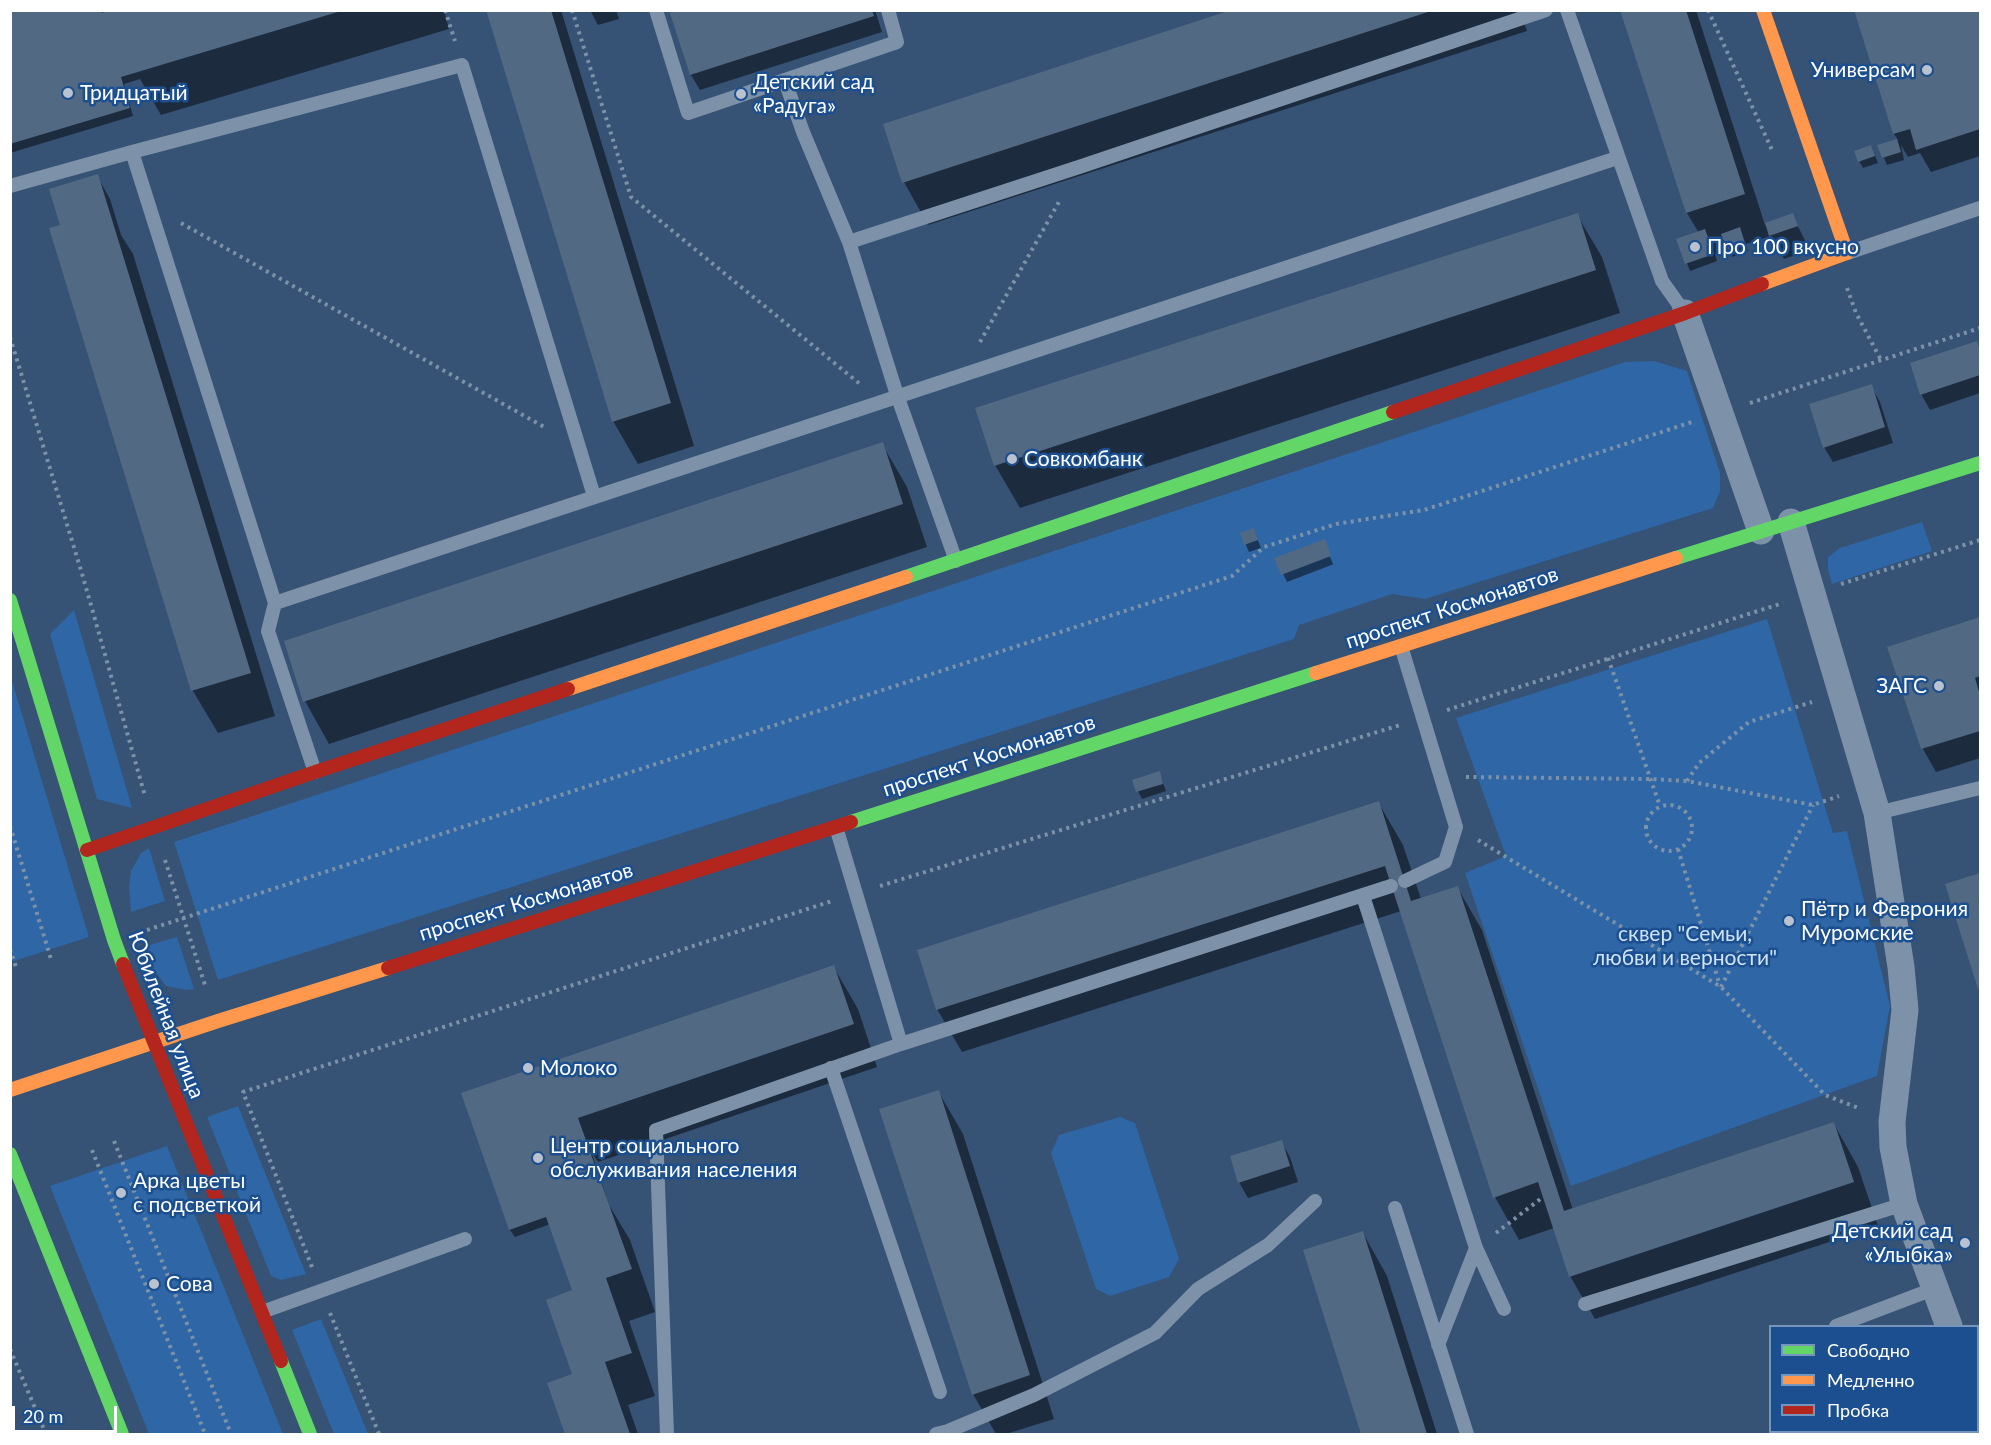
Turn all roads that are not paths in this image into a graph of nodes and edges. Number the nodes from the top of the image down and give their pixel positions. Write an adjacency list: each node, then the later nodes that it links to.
1 (656, 10): 6 (lane)
2 (888, 10): 6 (lane)
3 (1546, 10): 11 (lane)
4 (1568, 10): 8 (lane)
5 (1762, 10): 12 (main road)
6 (785, 81): 11 (lane)
7 (132, 152): 9 (lane); 16 (lane); 21 (lane)
8 (1617, 158): 13 (lane); 14 (lane)
9 (10, 186)
10 (1980, 208): 12 (lane)
11 (849, 242): 14 (lane)
12 (1842, 255): 13 (main road)
13 (1685, 313): 18 (street); 19 (main road)
14 (897, 395): 16 (lane); 19 (lane)
15 (1980, 463): 17 (main road, проспект Космонавтов)
16 (594, 496): 21 (lane)
17 (1791, 522): 18 (main road, проспект Космонавтов); 25 (street)
18 (1761, 531): 22 (main road, проспект Космонавтов)
19 (957, 561): 23 (main road)
20 (10, 600): 27 (main road, Юбилейная улица)
21 (275, 603): 23 (lane)
22 (1401, 646): 26 (main road, проспект Космонавтов); 28 (lane)
23 (315, 772): 27 (main road)
24 (1980, 789): 25 (lane)
25 (1877, 813): 37 (street)
26 (836, 827): 31 (main road, проспект Космонавтов); 32 (lane)
27 (87, 850): 31 (main road, Юбилейная улица)
28 (1405, 881)
29 (1391, 886): 30 (lane)
30 (1363, 896): 32 (lane); 40 (lane)
31 (154, 1042): 34 (main road, проспект Космонавтов); 44 (main road, Юбилейная улица)
32 (901, 1044): 33 (lane)
33 (831, 1068): 48 (lane); 51 (lane)
34 (10, 1090)
35 (10, 1154): 49 (main road)
36 (1315, 1201): 52 (lane)
37 (1904, 1204): 41 (street); 42 (lane)
38 (1395, 1208): 47 (lane)
39 (465, 1239): 44 (lane)
40 (1476, 1248): 43 (lane); 47 (lane)
41 (1936, 1288): 45 (lane); 46 (street)
42 (1585, 1304)
43 (1504, 1309)
44 (262, 1312): 50 (main road, Юбилейная улица)
45 (1839, 1325)
46 (1949, 1325)
47 (1438, 1345): 53 (lane)
48 (940, 1392)
49 (122, 1434)
50 (310, 1434)
51 (667, 1434)
52 (936, 1434)
53 (1467, 1434)

